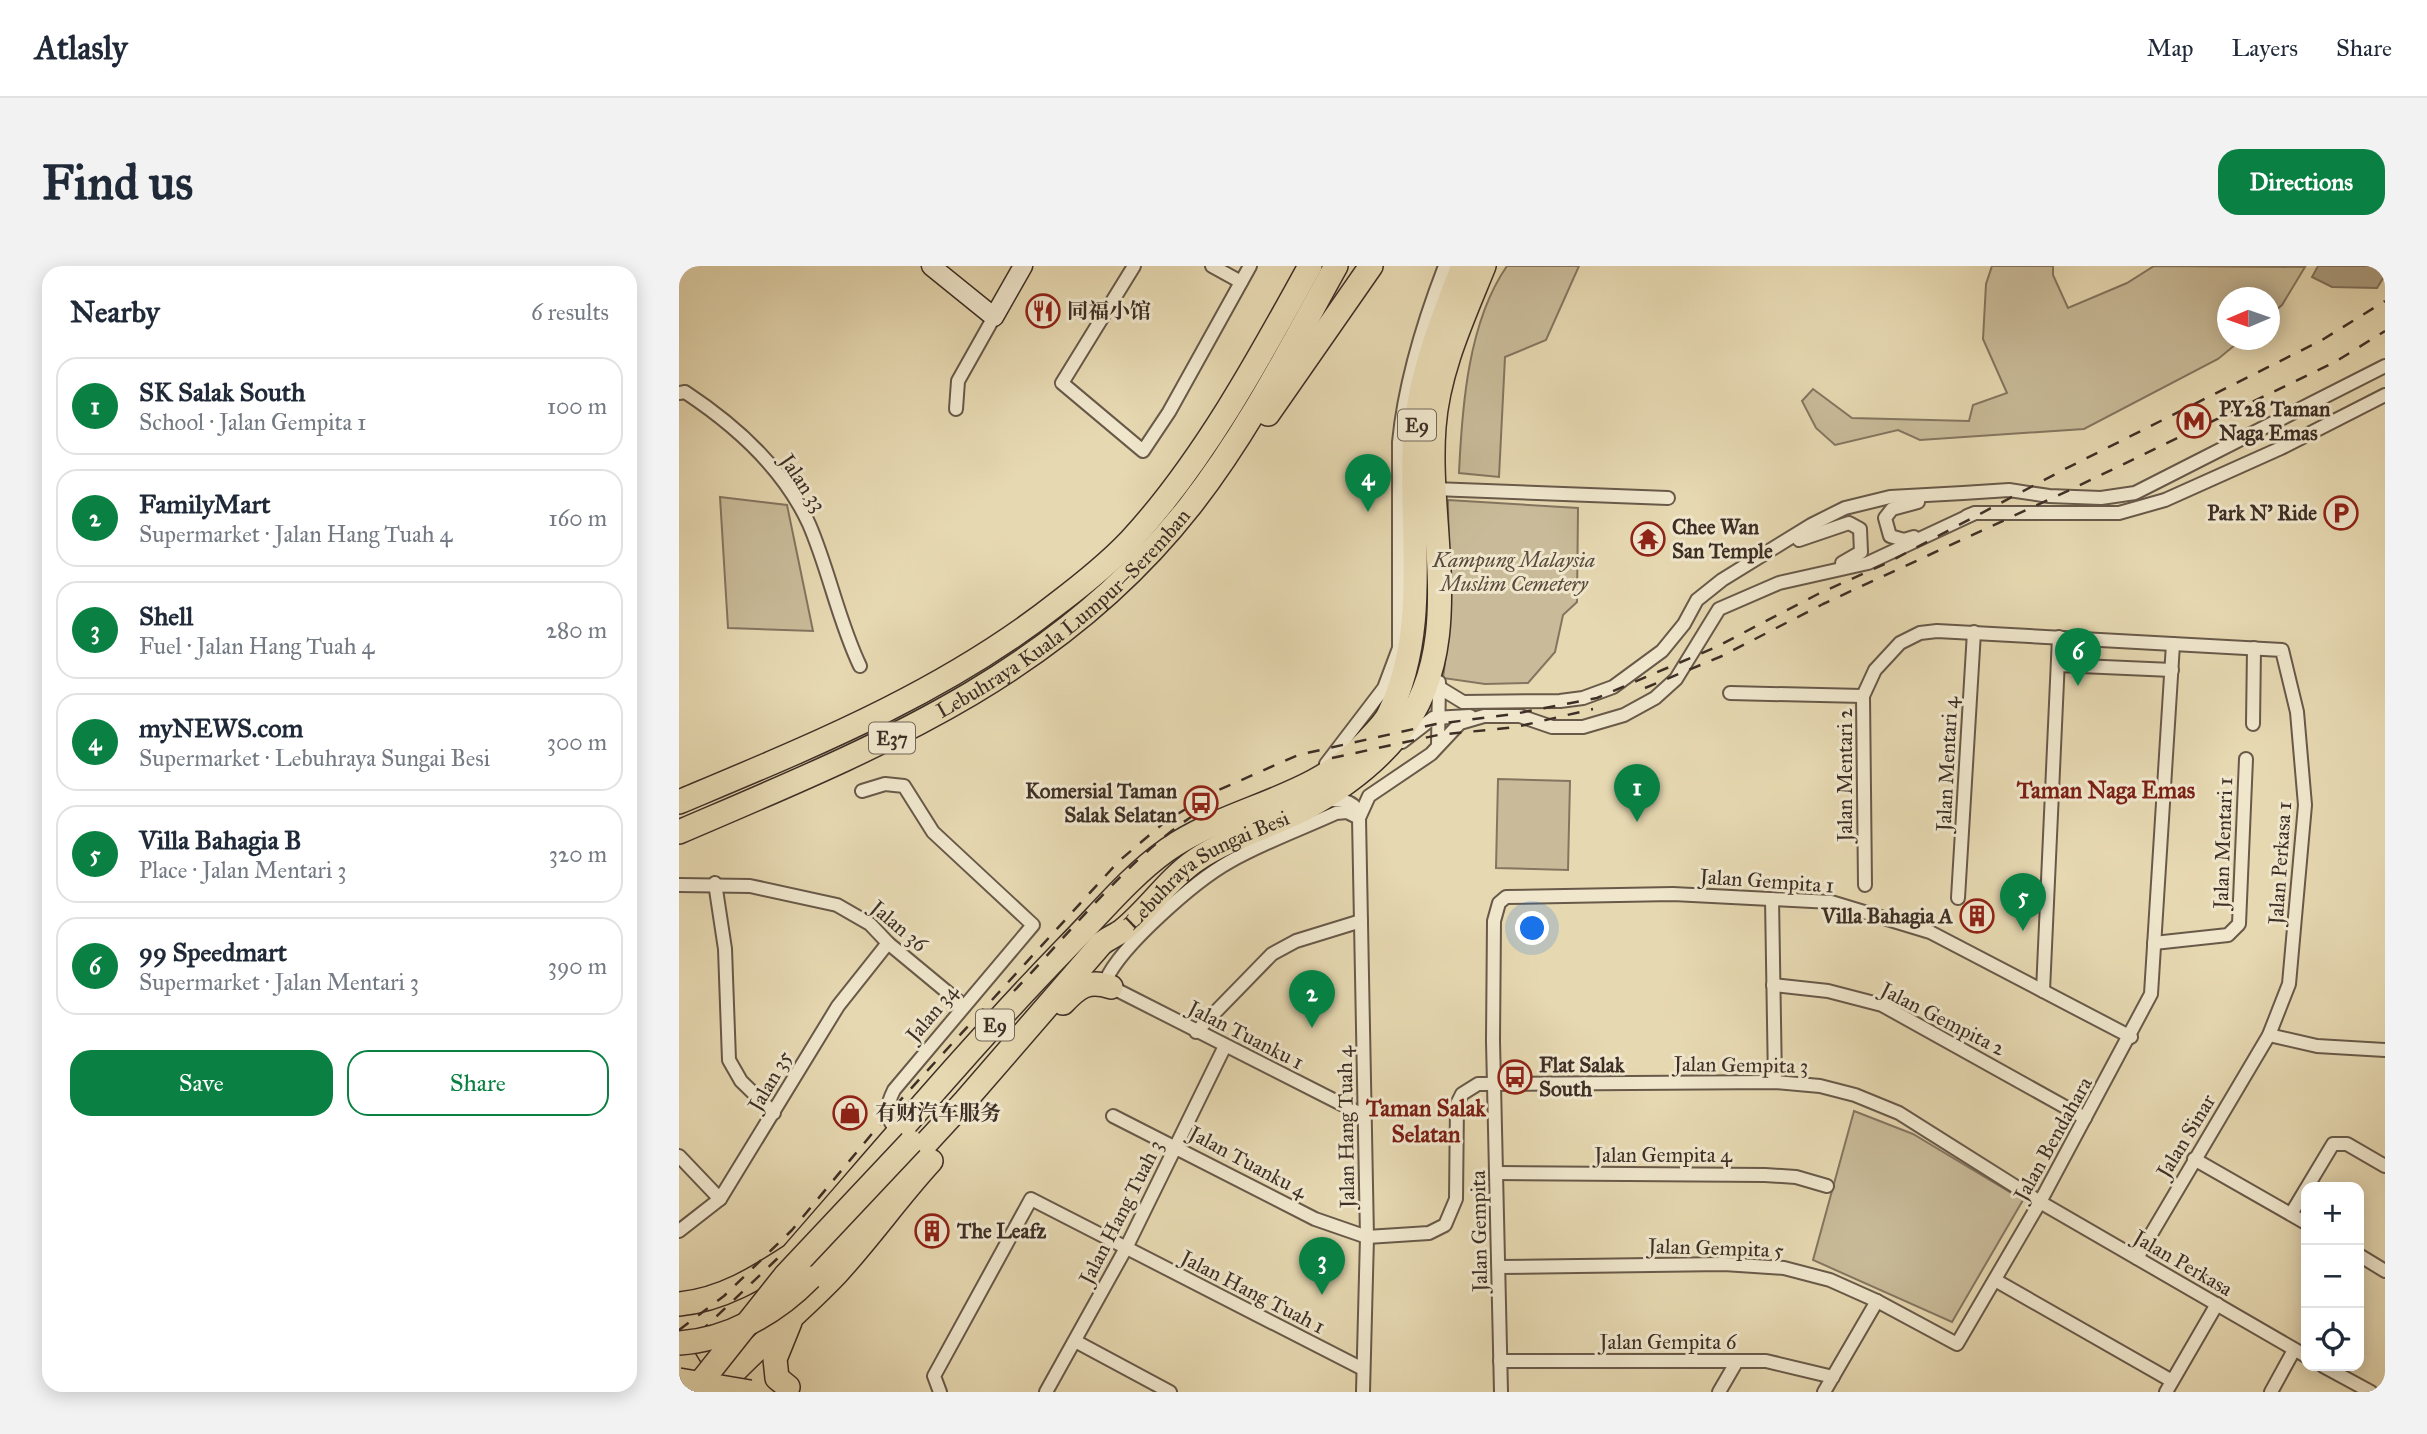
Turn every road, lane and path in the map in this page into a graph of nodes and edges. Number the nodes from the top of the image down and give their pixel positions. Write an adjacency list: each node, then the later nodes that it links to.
1 (931, 266): 15 (street)
2 (1023, 266): 15 (street)
3 (1134, 266): 13 (street)
4 (1212, 266): 13 (street)
5 (1249, 266): 13 (street)
6 (1296, 266): 14 (highway)
7 (1310, 266): 14 (highway, Lebuhraya Kuala Lumpur–Seremban / E37)
8 (1336, 266): 20 (highway, Lebuhraya Kuala Lumpur–Seremban / E37)
9 (1371, 266): 20 (highway)
10 (1445, 266): 45 (street)
11 (1463, 266): 45 (highway, Lebuhraya Sungai Besi / E9)
12 (1484, 266): 21 (highway, Lebuhraya Sungai Besi / E9)
13 (1241, 282)
14 (1293, 298): 47 (highway, Lebuhraya Kuala Lumpur–Seremban / E37)
15 (994, 317): 19 (street)
16 (2385, 366): 22 (street)
17 (681, 389): 34 (street, Jalan 33)
18 (2385, 395): 24 (street)
19 (956, 409)
20 (1231, 444): 49 (highway, Lebuhraya Kuala Lumpur–Seremban / E37)
21 (1434, 489): 23 (street); 31 (highway, Lebuhraya Sungai Besi / E9)
22 (1962, 492): 24 (street); 25 (street)
23 (1668, 498)
24 (1975, 513): 26 (street)
25 (1776, 549): 26 (street); 36 (street)
26 (1810, 574): 39 (street)
27 (1974, 632): 28 (street, Jalan Mentari 2); 38 (street, Jalan Mentari 2); 53 (street, Jalan Mentari 4)
28 (2059, 637): 29 (street, Jalan Mentari 2); 33 (street)
29 (2173, 643): 30 (street, Jalan Mentari 2); 35 (street, Jalan Bendahara)
30 (2254, 648): 32 (street, Jalan Mentari 2); 41 (street)
31 (1437, 650): 36 (street); 45 (highway, Lebuhraya Sungai Besi / E9)
32 (2282, 650): 67 (street, Jalan Perkasa 1)
33 (2058, 665): 35 (street); 64 (street)
34 (860, 666)
35 (2172, 670): 59 (street, Jalan Bendahara)
36 (1444, 691): 40 (street)
37 (1730, 694): 38 (street)
38 (1863, 696): 51 (street, Jalan Mentari 2)
39 (1484, 716): 40 (street); 42 (street)
40 (1437, 718): 42 (street); 46 (street)
41 (2253, 724)
42 (1438, 745): 48 (street)
43 (2246, 759): 59 (street, Jalan Mentari 1)
44 (862, 790): 65 (street, Jalan 34)
45 (1305, 798): 46 (street); 57 (highway, Lebuhraya Sungai Besi / E9); 78 (highway, Lebuhraya Sungai Besi / E9)
46 (1329, 800): 48 (street)
47 (679, 802)
48 (1359, 818): 56 (street, Jalan Hang Tuah 4); 61 (street)
49 (679, 832)
50 (715, 883): 52 (street); 58 (street, Jalan 36); 74 (street)
51 (1865, 885)
52 (679, 886)
53 (1958, 898)
54 (1772, 900): 55 (street, Jalan Gempita 1); 62 (street); 64 (street, Jalan Gempita 1)
55 (1499, 903): 72 (street, Jalan Gempita)
56 (1361, 920): 66 (street); 76 (street, Jalan Hang Tuah 4)
57 (1122, 931): 60 (highway); 73 (highway, Lebuhraya Sungai Besi / E9)
58 (888, 943): 65 (street, Jalan 36); 74 (street, Jalan 35)
59 (2154, 943): 68 (street, Jalan Bendahara)
60 (1106, 953): 61 (highway); 63 (highway)
61 (1109, 984): 63 (highway); 66 (street, Jalan Tuanku 1)
62 (1773, 985): 71 (street); 77 (street, Jalan Gempita 2)
63 (1076, 989): 84 (highway)
64 (2043, 991): 68 (street, Jalan Gempita 1)
65 (960, 1009): 78 (street, Jalan 34)
66 (1196, 1032): 69 (street, Jalan Tuanku 1)
67 (2269, 1035): 70 (street); 81 (street, Jalan Sinar)
68 (2131, 1037): 77 (street, Jalan Bendahara)
69 (1225, 1046): 76 (street, Jalan Tuanku 1); 79 (street, Jalan Hang Tuah 3)
70 (2385, 1050)
71 (1775, 1082): 72 (street, Jalan Gempita 3); 87 (street, Jalan Gempita 3)
72 (1496, 1083): 83 (street, Jalan Gempita); 91 (street, Jalan Gempita 3)
73 (965, 1101): 84 (highway); 105 (highway, Lebuhraya Sungai Besi / E9, bridge)
74 (774, 1113): 86 (street, Jalan 35)
75 (1113, 1116): 79 (street, Jalan Tuanku 4)
76 (1364, 1116): 91 (street, Jalan Hang Tuah 4)
77 (2085, 1118): 87 (street, Jalan Bendahara)
78 (904, 1137): 93 (highway); 119 (highway, bridge)
79 (1177, 1147): 91 (street, Jalan Tuanku 4); 92 (street, Jalan Hang Tuah 3)
80 (679, 1156): 86 (street)
81 (2194, 1159): 88 (street); 94 (street, Jalan Sinar)
82 (2385, 1166): 88 (street)
83 (1497, 1173): 85 (street, Jalan Gempita 4); 96 (street, Jalan Gempita)
84 (918, 1175): 102 (highway)
85 (1827, 1186)
86 (720, 1199): 90 (street, Jalan 35)
87 (2040, 1202): 94 (street, Jalan Perkasa); 98 (street, Jalan Bendahara)
88 (2291, 1214): 89 (street)
89 (2301, 1220)
90 (679, 1231)
91 (1367, 1237): 112 (street, Jalan Hang Tuah 4)
92 (1126, 1248): 103 (street, Jalan Hang Tuah 3); 112 (street, Jalan Hang Tuah 1); 121 (street, Jalan Hang Tuah 1)
93 (792, 1255): 100 (highway); 104 (highway)
94 (2137, 1258): 101 (street, Jalan Perkasa)
95 (2364, 1258): 97 (street)
96 (1499, 1267): 99 (street, Jalan Gempita 5); 111 (street, Jalan Gempita)
97 (2385, 1271)
98 (1995, 1280): 106 (street, Jalan Bendahara); 117 (street)
99 (1877, 1301): 106 (street, Jalan Gempita 5); 114 (street)
100 (679, 1304)
101 (2217, 1304): 108 (street, Jalan Perkasa); 117 (street)
102 (790, 1322): 104 (highway); 118 (highway)
103 (1075, 1341): 122 (street, Jalan Hang Tuah 3); 123 (street)
104 (762, 1342): 116 (highway)
105 (679, 1343)
106 (1957, 1344)
107 (679, 1350): 119 (highway)
108 (2294, 1350): 109 (street, Jalan Perkasa); 128 (street)
109 (2301, 1354)
110 (1737, 1360): 111 (street, Jalan Gempita 6); 114 (street, Jalan Gempita 6); 126 (street)
111 (1500, 1361): 125 (street, Jalan Gempita)
112 (1363, 1369): 124 (street, Jalan Hang Tuah 4)
113 (2332, 1371): 129 (street)
114 (1833, 1377): 127 (street)
115 (679, 1380): 120 (highway, bridge)
116 (722, 1385)
117 (2169, 1386)
118 (794, 1390)
119 (692, 1392)
120 (750, 1392)
121 (940, 1392)
122 (1046, 1392)
123 (1170, 1392)
124 (1363, 1392)
125 (1501, 1392)
126 (1719, 1392)
127 (1824, 1392)
128 (2271, 1392)
129 (2371, 1392)

